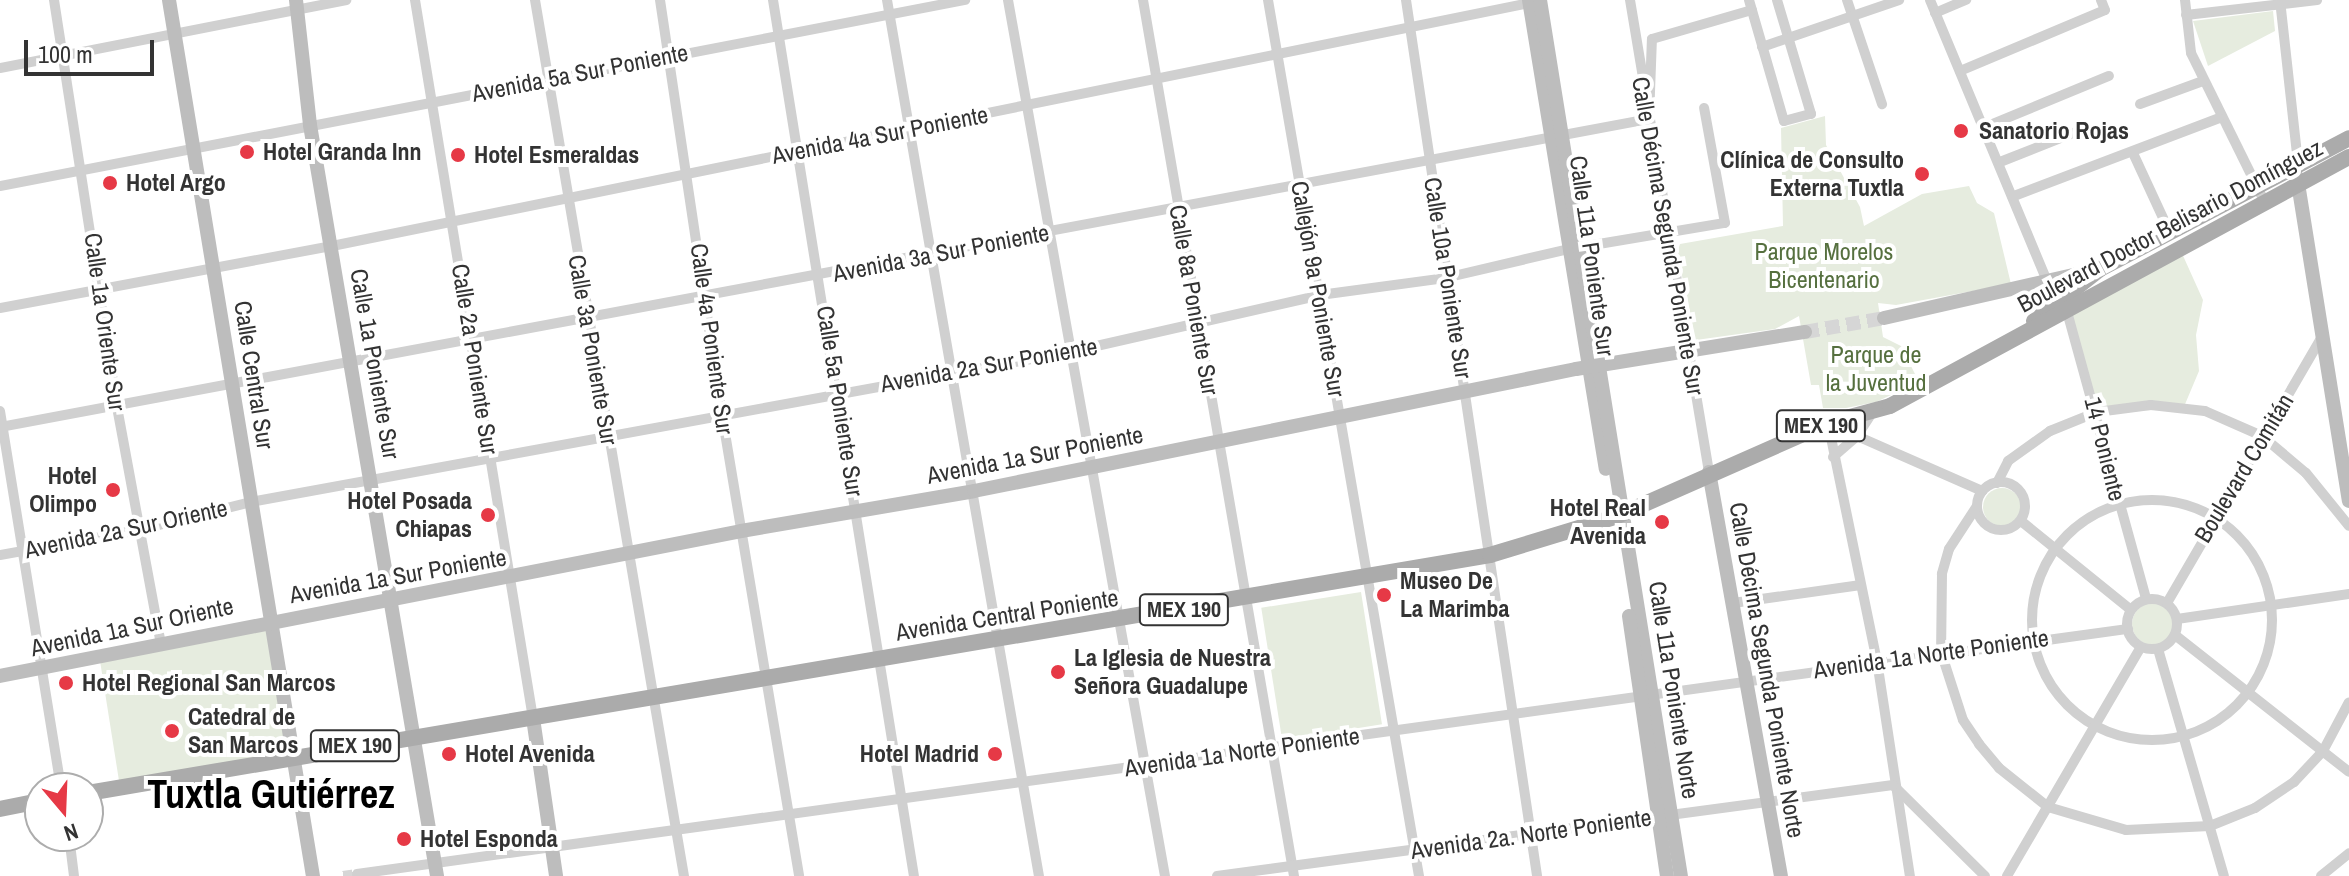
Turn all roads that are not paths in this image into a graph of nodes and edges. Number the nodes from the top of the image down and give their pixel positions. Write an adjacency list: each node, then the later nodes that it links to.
1 (54, 0): 36 (street, Calle 1a Oriente Sur)
2 (169, 0): 32 (street, Calle Central Sur)
3 (346, 0): 24 (street)
4 (415, 0): 45 (street, Calle 2a Poniente Sur)
5 (535, 0): 43 (street, Calle 3a Poniente Sur)
6 (660, 0): 38 (street, Calle 4a Poniente Sur)
7 (773, 0): 33 (street, Calle 5a Poniente Sur)
8 (887, 0): 28 (street)
9 (965, 0): 28 (street, Avenida 5a Sur Poniente)
10 (1008, 0): 48 (street)
11 (1143, 0): 42 (street, Calle 8a Poniente Sur)
12 (1268, 0): 37 (street, Callejón 9a Poniente Sur)
13 (1406, 0): 31 (street, Calle 10a Poniente Sur)
14 (1630, 0): 51 (street, Calle Décima Segunda Poniente Sur)
15 (1777, 0): 34 (street)
16 (1847, 0): 30 (street)
17 (1899, 0): 30 (street)
18 (1930, 0): 27 (street)
19 (1966, 0): 27 (street)
20 (2185, 0): 29 (street)
21 (2317, 0): 23 (street)
22 (1536, 1): 31 (street, Avenida 4a Sur Poniente); 56 (street, Calle 11a Poniente Sur)
23 (2280, 2): 29 (street); 64 (street)
24 (297, 5): 32 (street); 52 (street, Calle 1a Poniente Sur)
25 (1751, 5): 35 (street); 51 (street)
26 (2103, 5): 40 (street)
27 (1935, 13): 40 (street)
28 (890, 14): 33 (street, Avenida 5a Sur Poniente); 55 (street)
29 (2186, 15): 44 (street)
30 (1853, 17): 34 (street); 46 (street)
31 (1410, 27): 37 (street, Avenida 4a Sur Poniente); 62 (street, Calle 10a Poniente Sur)
32 (174, 33): 36 (street); 58 (street, Calle Central Sur)
33 (778, 36): 38 (street, Avenida 5a Sur Poniente); 59 (street, Calle 5a Poniente Sur)
34 (1789, 39): 35 (street); 35 (street)
35 (1762, 47)
36 (61, 53): 39 (street); 65 (street, Calle 1a Oriente Sur)
37 (1275, 55): 42 (street, Avenida 4a Sur Poniente); 67 (street, Callejón 9a Poniente Sur)
38 (669, 56): 43 (street, Avenida 5a Sur Poniente); 66 (street, Calle 4a Poniente Sur)
39 (0, 68)
40 (1960, 71): 53 (street)
41 (2109, 76): 53 (street)
42 (1157, 78): 48 (street, Avenida 4a Sur Poniente); 74 (street, Calle 8a Poniente Sur)
43 (548, 79): 45 (street, Avenida 5a Sur Poniente); 72 (street, Calle 3a Poniente Sur)
44 (2203, 81): 47 (street); 50 (street)
45 (432, 101): 52 (street, Avenida 5a Sur Poniente); 75 (street, Calle 2a Poniente Sur)
46 (1882, 104)
47 (2140, 104)
48 (1026, 105): 55 (street, Avenida 4a Sur Poniente); 76 (street)
49 (1704, 108): 77 (street, Avenida 2a Sur Poniente)
50 (2219, 118): 60 (street); 69 (street)
51 (1649, 119): 56 (street, Avenida 3a Sur Poniente); 77 (street, Calle Décima Segunda Poniente Sur)
52 (310, 125): 58 (street, Avenida 5a Sur Poniente); 79 (street, Calle 1a Poniente Sur)
53 (1985, 127): 63 (street)
54 (2086, 128): 63 (street)
55 (908, 129): 59 (street, Avenida 4a Sur Poniente); 81 (street)
56 (1558, 136): 62 (street, Avenida 3a Sur Poniente); 80 (street, Calle 11a Poniente Sur)
57 (2349, 138): 64 (main road, Boulevard Doctor Belisario Domínguez / MEX 190)
58 (195, 147): 65 (street, Avenida 5a Sur Poniente); 82 (street, Calle Central Sur)
59 (799, 151): 66 (street, Avenida 4a Sur Poniente); 84 (street, Calle 5a Poniente Sur)
60 (2133, 153): 71 (street); 78 (street)
61 (2349, 157): 70 (main road, Boulevard Doctor Belisario Domínguez / MEX 190)
62 (1429, 161): 67 (street, Avenida 3a Sur Poniente); 85 (street, Calle 10a Poniente Sur)
63 (2000, 162): 71 (street)
64 (2298, 164): 69 (main road, Boulevard Doctor Belisario Domínguez / MEX 190); 70 (street)
65 (82, 169): 68 (street, Avenida 5a Sur Poniente); 87 (street, Calle 1a Oriente Sur)
66 (687, 174): 72 (street, Avenida 4a Sur Poniente); 89 (street, Calle 4a Poniente Sur)
67 (1300, 185): 74 (street, Avenida 3a Sur Poniente); 88 (street, Callejón 9a Poniente Sur)
68 (0, 186)
69 (2257, 186): 73 (street); 78 (main road, Boulevard Doctor Belisario Domínguez / MEX 190)
70 (2296, 186): 73 (main road, Boulevard Doctor Belisario Domínguez / MEX 190); 97 (street)
71 (2014, 196): 86 (street)
72 (568, 198): 75 (street, Avenida 4a Sur Poniente); 93 (street, Calle 3a Poniente Sur)
73 (2265, 203): 90 (main road, Boulevard Doctor Belisario Domínguez / MEX 190)
74 (1178, 208): 76 (street, Avenida 3a Sur Poniente); 94 (street, Calle 8a Poniente Sur)
75 (453, 221): 79 (street, Avenida 4a Sur Poniente); 98 (street, Calle 2a Poniente Sur)
76 (1049, 232): 81 (street, Avenida 3a Sur Poniente); 99 (street)
77 (1669, 233): 80 (street, Avenida 2a Sur Poniente); 100 (street, Calle Décima Segunda Poniente Sur)
78 (2170, 233): 83 (main road, Boulevard Doctor Belisario Domínguez / MEX 190)
79 (332, 246): 82 (street, Avenida 4a Sur Poniente); 101 (street, Calle 1a Poniente Sur)
80 (1575, 248): 85 (street, Avenida 2a Sur Poniente); 102 (street, Calle 11a Poniente Sur)
81 (933, 254): 84 (street, Avenida 3a Sur Poniente); 103 (street)
82 (215, 267): 87 (street, Avenida 4a Sur Poniente); 104 (street, Calle Central Sur)
83 (2100, 269): 86 (street); 90 (main road, Boulevard Doctor Belisario Domínguez / MEX 190)
84 (819, 276): 89 (street, Avenida 3a Sur Poniente); 105 (street, Calle 5a Poniente Sur)
85 (1445, 278): 88 (street, Avenida 2a Sur Poniente); 106 (street, Calle 10a Poniente Sur)
86 (2048, 283): 92 (street)
87 (102, 288): 91 (street, Avenida 4a Sur Poniente); 107 (street, Calle 1a Oriente Sur)
88 (1320, 295): 94 (street, Avenida 2a Sur Poniente); 112 (street, Callejón 9a Poniente Sur)
89 (705, 297): 93 (street, Avenida 3a Sur Poniente); 111 (street, Calle 4a Poniente Sur)
90 (2065, 306): 96 (main road, Boulevard Doctor Belisario Domínguez / MEX 190); 109 (street, 14 Poniente)
91 (0, 308)
92 (1884, 318)
93 (586, 320): 98 (street, Avenida 3a Sur Poniente); 115 (street, Calle 3a Poniente Sur)
94 (1197, 326): 99 (street, Avenida 2a Sur Poniente); 118 (street, Calle 8a Poniente Sur)
95 (1805, 332): 100 (street, Avenida 1a Sur Poniente)
96 (2017, 334): 110 (main road, Avenida Central Poniente / MEX 190)
97 (2323, 335): 117 (street, Boulevard Comitán); 127 (street)
98 (473, 341): 101 (street, Avenida 3a Sur Poniente); 120 (street, Calle 2a Poniente Sur)
99 (1070, 352): 103 (street, Avenida 2a Sur Poniente); 121 (street)
100 (1687, 353): 102 (street, Avenida 1a Sur Poniente); 122 (street, Calle Décima Segunda Poniente Sur)
101 (354, 364): 104 (street, Avenida 3a Sur Poniente); 123 (street, Calle 1a Poniente Sur)
102 (1592, 366): 106 (street, Avenida 1a Sur Poniente); 132 (street, Calle 11a Poniente Sur)
103 (954, 371): 105 (street, Avenida 2a Sur Poniente); 125 (street)
104 (233, 386): 107 (street, Avenida 3a Sur Poniente); 128 (street, Calle Central Sur)
105 (838, 391): 111 (street, Avenida 2a Sur Poniente); 131 (street, Calle 5a Poniente Sur)
106 (1466, 392): 112 (street, Avenida 1a Sur Poniente); 142 (street, Calle 10a Poniente Sur)
107 (117, 407): 114 (street, Avenida 3a Sur Poniente); 136 (street, Calle 1a Oriente Sur)
108 (0, 411): 114 (street)
109 (2097, 412): 117 (street); 124 (street); 129 (street, 14 Poniente)
110 (1872, 413): 113 (main road, Avenida Central Poniente / MEX 190); 116 (street)
111 (722, 415): 115 (street, Avenida 2a Sur Poniente); 137 (street, Calle 4a Poniente Sur)
112 (1340, 416): 118 (street, Avenida 1a Sur Poniente); 143 (street, Callejón 9a Poniente Sur)
113 (1828, 423): 119 (street); 122 (main road, Avenida Central Poniente / MEX 190)
114 (1, 427): 139 (street)
115 (607, 436): 120 (street, Avenida 2a Sur Poniente); 140 (street, Calle 3a Poniente Sur)
116 (1857, 436): 119 (street); 126 (street)
117 (2262, 436): 133 (street, Boulevard Comitán); 135 (street)
118 (1219, 442): 121 (street, Avenida 1a Sur Poniente); 149 (street, Calle 8a Poniente Sur)
119 (1833, 457): 145 (street)
120 (491, 459): 123 (street, Avenida 2a Sur Poniente); 144 (street, Calle 2a Poniente Sur)
121 (1095, 467): 125 (street, Avenida 1a Sur Poniente); 156 (street)
122 (1709, 472): 132 (main road, Avenida Central Poniente / MEX 190); 150 (street, Calle Décima Segunda Poniente Norte)
123 (373, 482): 128 (street, Avenida 2a Sur Poniente); 147 (street, Calle 1a Poniente Sur)
124 (1997, 483): 126 (street); 134 (street)
125 (974, 491): 131 (street, Avenida 1a Sur Poniente); 160 (street)
126 (1982, 491): 130 (street)
127 (2349, 501)
128 (251, 502): 136 (street, Avenida 2a Sur Oriente); 155 (street, Calle Central Sur)
129 (2118, 504): 133 (street); 138 (street); 148 (street, 14 Poniente)
130 (1977, 506): 134 (street); 164 (street)
131 (857, 509): 137 (street, Avenida 1a Sur Poniente); 165 (street, Calle 5a Poniente Sur)
132 (1618, 514): 142 (main road, Avenida Central Poniente / MEX 190); 172 (street, Calle 11a Poniente Norte)
133 (2214, 516): 151 (street, Boulevard Comitán); 152 (street)
134 (2021, 521): 138 (street)
135 (2349, 526)
136 (139, 530): 139 (street, Avenida 2a Sur Oriente); 161 (street, Calle 1a Oriente Sur)
137 (741, 531): 140 (street, Avenida 1a Sur Poniente); 169 (street, Calle 4a Poniente Sur)
138 (2059, 547): 153 (street); 159 (street)
139 (23, 552): 141 (street, Avenida 2a Sur Oriente); 167 (street)
140 (628, 554): 144 (street, Avenida 1a Sur Poniente); 173 (street, Calle 3a Poniente Sur)
141 (0, 555)
142 (1490, 555): 143 (main road, Avenida Central Poniente / MEX 190); 175 (street, Calle 10a Poniente Sur)
143 (1368, 578): 149 (main road, Avenida Central Poniente / MEX 190); 178 (street, Callejón 9a Poniente Sur)
144 (510, 579): 147 (street, Avenida 1a Sur Poniente); 176 (street, Calle 2a Poniente Sur)
145 (1861, 585): 150 (street); 166 (street)
146 (2349, 594): 152 (street)
147 (394, 598): 155 (street, Avenida 1a Sur Poniente); 179 (street, Calle 1a Poniente Sur)
148 (2146, 599): 151 (street); 153 (street)
149 (1246, 600): 156 (main road, Avenida Central Poniente / MEX 190); 181 (street, Calle 8a Poniente Sur)
150 (1733, 603): 170 (street, Calle Décima Segunda Poniente Norte)
151 (2167, 603): 154 (street)
152 (2271, 607): 154 (street); 171 (street)
153 (2131, 610): 157 (street)
154 (2177, 619): 158 (street)
155 (272, 620): 161 (street, Avenida 1a Sur Oriente); 183 (street, Calle Central Sur)
156 (1122, 620): 160 (main road, Avenida Central Poniente / MEX 190); 184 (street)
157 (2128, 629): 159 (street, Avenida 1a Norte Poniente); 162 (street)
158 (2175, 635): 163 (street); 171 (street)
159 (2034, 639): 164 (street, Avenida 1a Norte Poniente); 177 (street)
160 (997, 640): 165 (main road, Avenida Central Poniente / MEX 190); 187 (street)
161 (161, 644): 167 (street, Avenida 1a Sur Oriente)
162 (2141, 647): 163 (street); 177 (street)
163 (2158, 649): 180 (street)
164 (1941, 652): 166 (street, Avenida 1a Norte Poniente); 193 (street)
165 (878, 660): 169 (main road, Avenida Central Poniente / MEX 190); 190 (street, Calle 5a Poniente Sur)
166 (1877, 661): 170 (street, Avenida 1a Norte Poniente); 188 (street)
167 (42, 670): 168 (street, Avenida 1a Sur Oriente); 185 (street)
168 (0, 676)
169 (764, 678): 173 (main road, Avenida Central Poniente / MEX 190); 195 (street, Calle 4a Poniente Sur)
170 (1747, 679): 172 (street, Avenida 1a Norte Poniente); 192 (street, Calle Décima Segunda Poniente Norte)
171 (2250, 692): 180 (street); 182 (street)
172 (1646, 696): 175 (street, Avenida 1a Norte Poniente); 196 (street, Calle 11a Poniente Norte)
173 (652, 699): 176 (main road, Avenida Central Poniente / MEX 190); 198 (street, Calle 3a Poniente Sur)
174 (2349, 702): 182 (street)
175 (1511, 715): 178 (street, Avenida 1a Norte Poniente); 199 (street, Calle 10a Poniente Sur)
176 (533, 718): 179 (main road, Avenida Central Poniente / MEX 190); 200 (street)
177 (2096, 725): 180 (street); 193 (street)
178 (1394, 730): 181 (street, Avenida 1a Norte Poniente); 201 (street, Callejón 9a Poniente Sur)
179 (415, 736): 183 (main road, Avenida Central Poniente / MEX 190); 204 (street, Calle 1a Poniente Sur)
180 (2182, 736): 197 (street)
181 (1271, 748): 184 (street, Avenida 1a Norte Poniente); 205 (street, Calle 8a Poniente Sur)
182 (2323, 751): 186 (street); 197 (street)
183 (294, 756): 189 (main road, MEX 190); 208 (street, Calle Central Sur)
184 (1147, 766): 187 (street, Avenida 1a Norte Poniente); 214 (street)
185 (58, 772)
186 (2349, 772)
187 (1023, 785): 190 (street, Avenida 1a Norte Poniente); 213 (street)
188 (1893, 785): 192 (street, Avenida 2a. Norte Poniente); 221 (street); 222 (street)
189 (104, 790)
190 (902, 800): 195 (street, Avenida 1a Norte Poniente); 212 (street, Calle 5a Poniente Sur)
191 (24, 804): 194 (main road)
192 (1770, 804): 196 (street, Avenida 2a. Norte Poniente); 220 (street, Calle Décima Segunda Poniente Norte)
193 (2048, 807): 197 (street); 223 (street)
194 (0, 809)
195 (790, 813): 198 (street, Avenida 1a Norte Poniente); 211 (street, Calle 4a Poniente Sur)
196 (1666, 816): 199 (street, Avenida 2a. Norte Poniente); 218 (street, Calle 11a Poniente Norte); 219 (street, Calle 11a Poniente Norte)
197 (2210, 826): 224 (street)
198 (676, 829): 200 (street, Avenida 1a Norte Poniente); 210 (street, Calle 3a Poniente Sur)
199 (1530, 834): 201 (street, Avenida 2a. Norte Poniente); 217 (street, Calle 10a Poniente Sur)
200 (551, 846): 204 (street, Avenida 1a Norte Poniente); 209 (street)
201 (1415, 850): 205 (street, Avenida 2a. Norte Poniente); 216 (street, Callejón 9a Poniente Sur)
202 (71, 852): 207 (street)
203 (2349, 853): 225 (street)
204 (436, 870): 206 (street, Avenida 1a Norte Poniente)
205 (1293, 871): 215 (street, Avenida 2a. Norte Poniente)
206 (357, 874)
207 (74, 876)
208 (313, 876)
209 (556, 876)
210 (684, 876)
211 (799, 876)
212 (914, 876)
213 (1039, 876)
214 (1165, 876)
215 (1217, 876)
216 (1419, 876)
217 (1537, 876)
218 (1667, 876)
219 (1681, 876)
220 (1781, 876)
221 (1910, 876)
222 (1985, 876)
223 (2007, 876)
224 (2224, 876)
225 (2321, 876)

